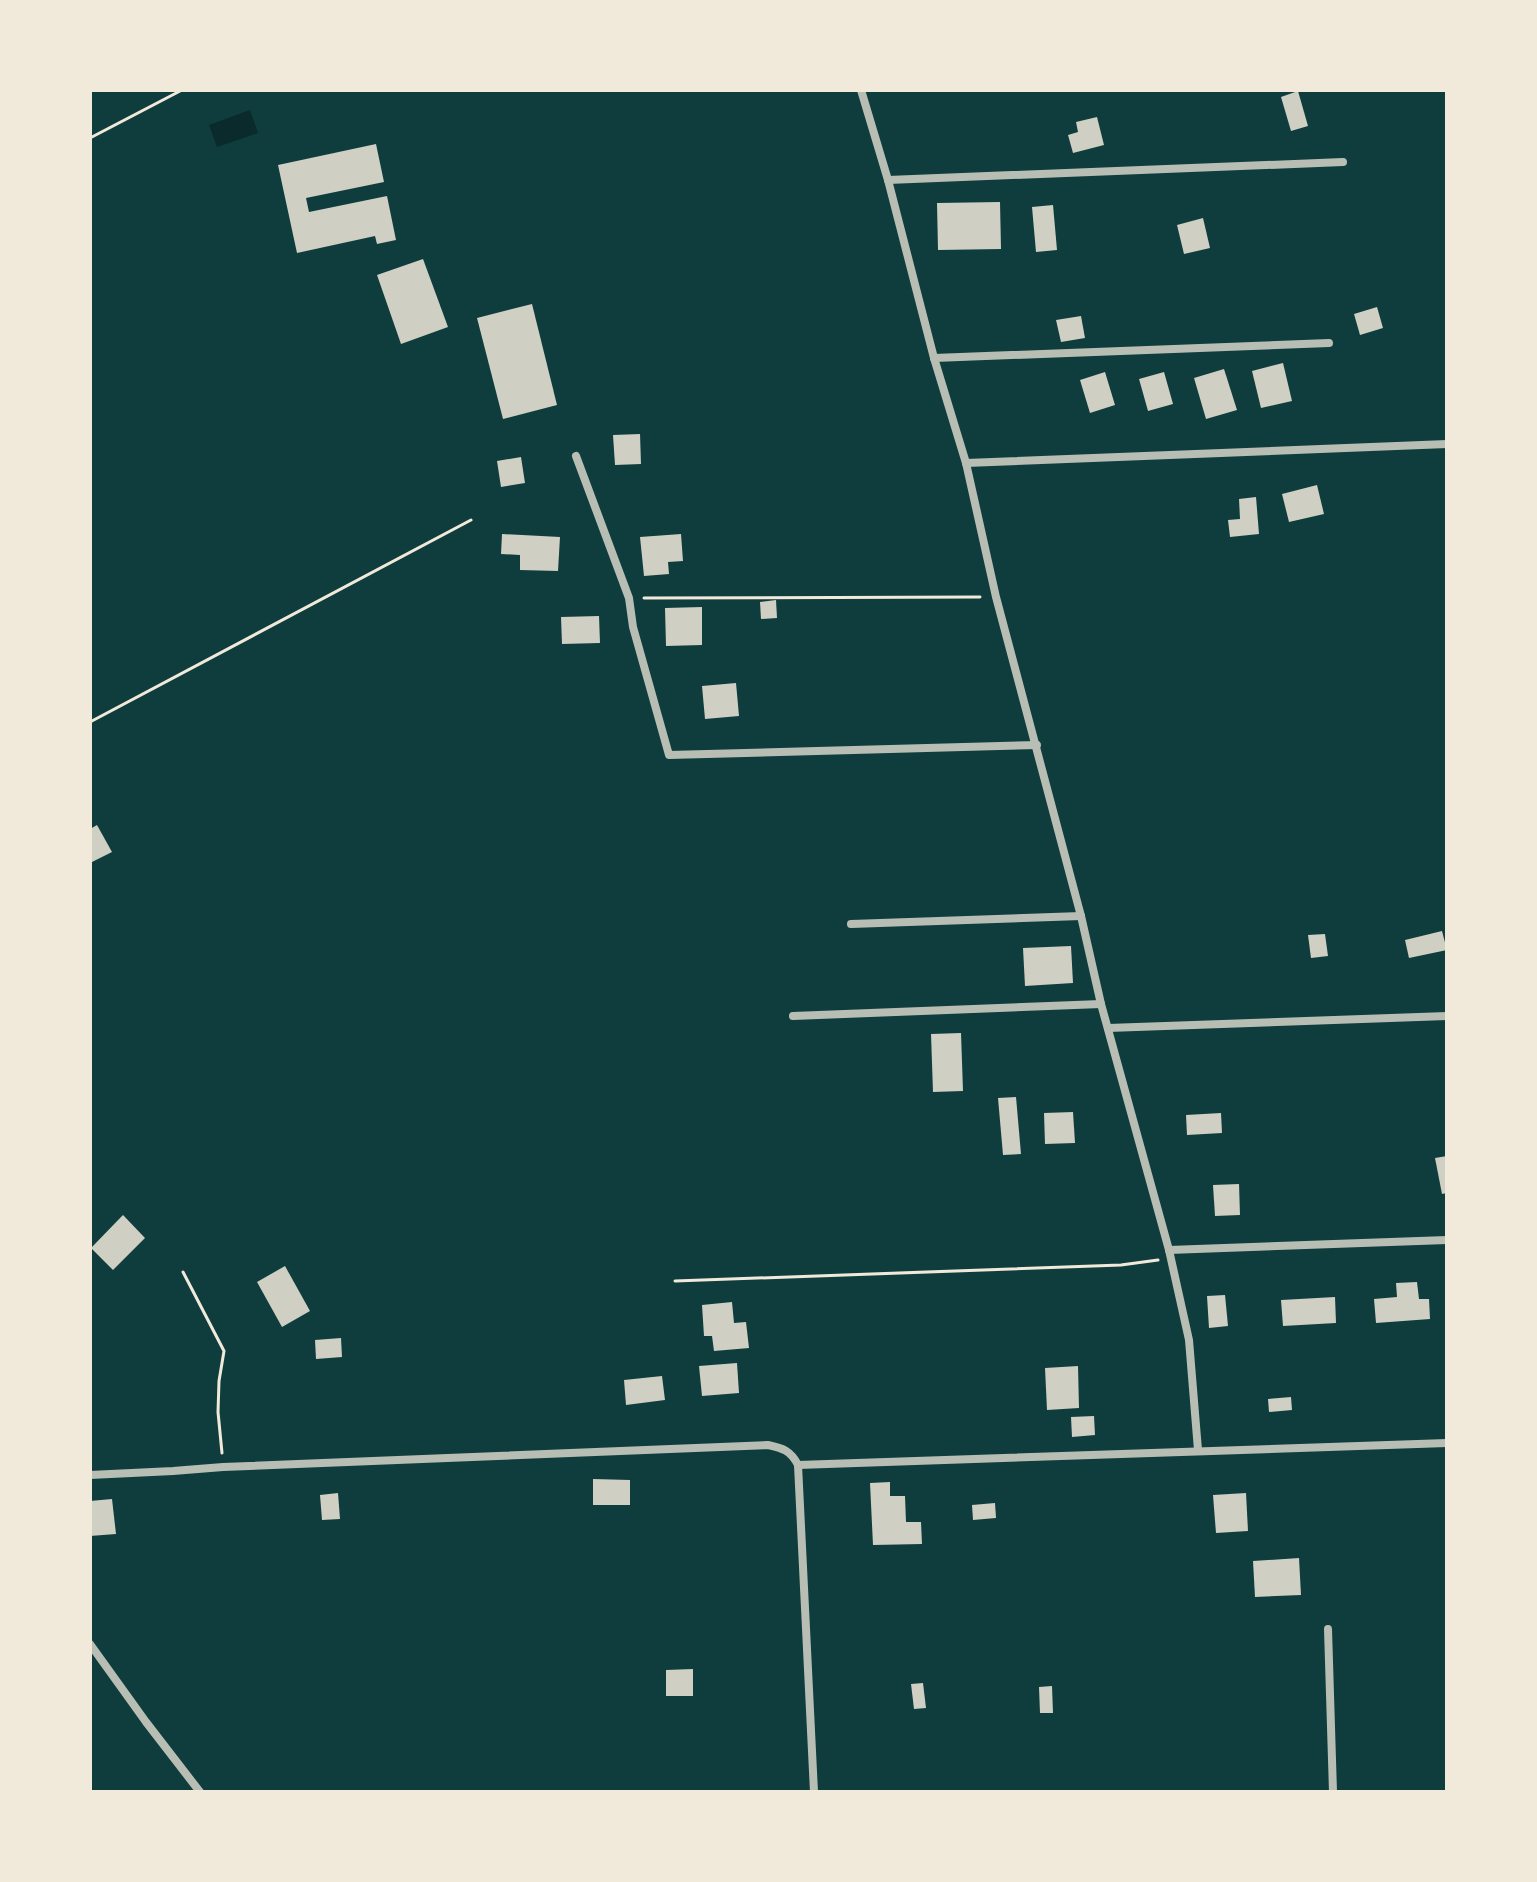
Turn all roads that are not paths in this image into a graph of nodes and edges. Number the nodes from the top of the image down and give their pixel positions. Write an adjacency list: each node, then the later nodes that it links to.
1 (861, 90): 3 (street)
2 (1343, 162): 3 (street)
3 (888, 180): 5 (street)
4 (1329, 343): 5 (street)
5 (934, 358): 8 (street)
6 (1447, 444): 8 (street)
7 (576, 456): 9 (street)
8 (966, 463): 9 (street)
9 (1037, 745): 10 (street)
10 (1081, 916): 11 (street); 12 (street)
11 (851, 924)
12 (1101, 1004): 13 (street); 15 (street)
13 (793, 1016)
14 (1447, 1016): 15 (street)
15 (1108, 1028): 17 (street)
16 (1447, 1240): 17 (street)
17 (1170, 1254): 19 (street)
18 (1447, 1443): 19 (street)
19 (1198, 1450): 20 (street)
20 (798, 1465): 21 (street); 25 (street)
21 (90, 1475)
22 (1328, 1629): 26 (street)
23 (90, 1644): 24 (street)
24 (200, 1792)
25 (814, 1792)
26 (1333, 1792)

